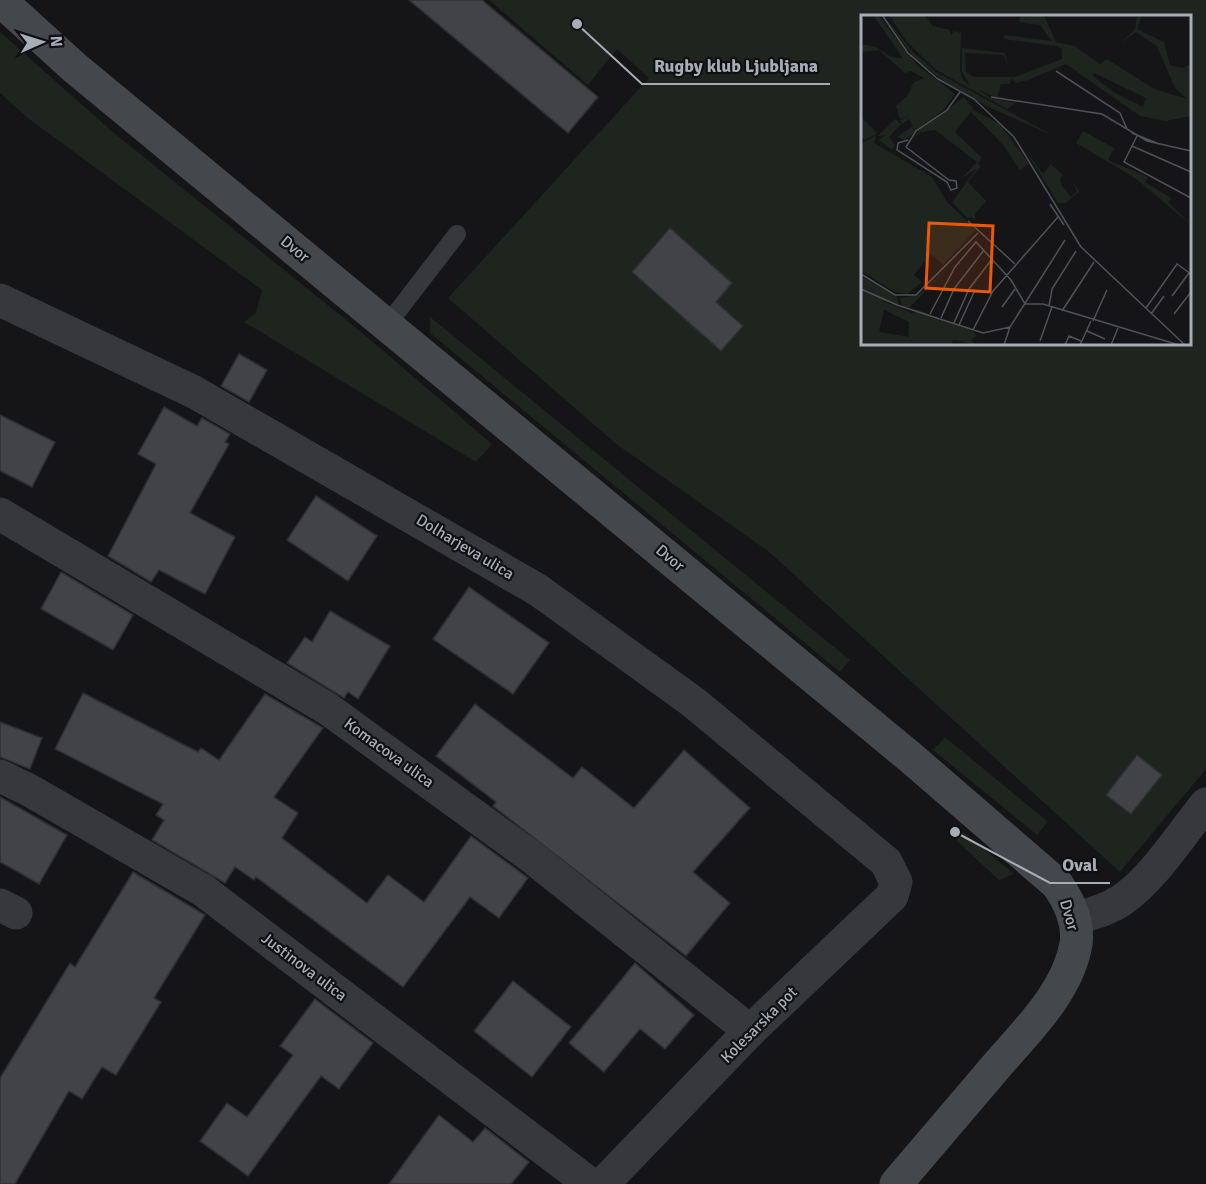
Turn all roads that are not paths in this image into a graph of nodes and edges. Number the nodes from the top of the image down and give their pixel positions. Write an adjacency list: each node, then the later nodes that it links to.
1 (0, 0): 4 (street, Dvor)
2 (457, 234): 4 (lane)
3 (0, 300): 8 (street, Dolharjeva ulica)
4 (387, 325): 9 (street, Dvor)
5 (0, 514): 10 (street, Komacova ulica)
6 (0, 776): 11 (street, Justinova ulica)
7 (1206, 804): 9 (street)
8 (886, 862): 10 (street, Kolesarska pot)
9 (1074, 919): 13 (street, Dvor)
10 (750, 1031): 12 (street, Kolesarska pot)
11 (590, 1184)
12 (603, 1184)
13 (896, 1184)

